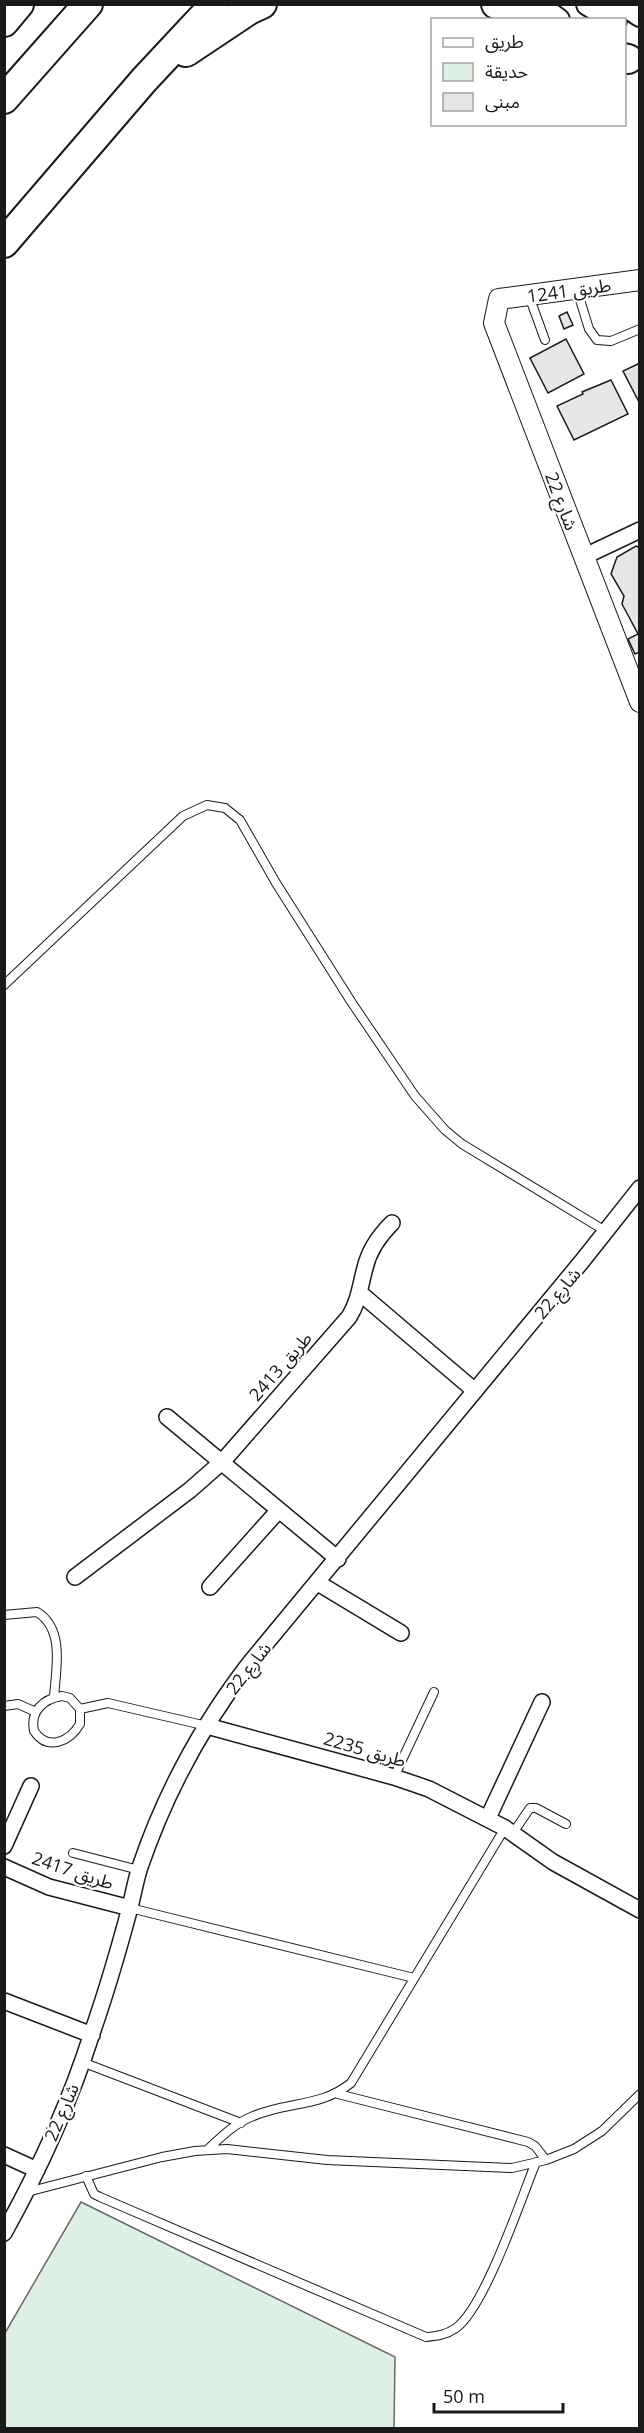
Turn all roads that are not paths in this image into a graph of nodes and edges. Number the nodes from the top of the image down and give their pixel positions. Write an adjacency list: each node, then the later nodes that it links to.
1 (19, 4): 14 (highway)
2 (88, 4): 16 (highway)
3 (192, 4): 15 (highway)
4 (215, 4): 15 (highway)
5 (262, 4): 15 (highway)
6 (496, 4): 11 (highway)
7 (536, 4): 12 (main road)
8 (588, 4): 13 (main road)
9 (624, 4): 10 (main road)
10 (639, 15)
11 (528, 18)
12 (555, 18)
13 (612, 18)
14 (4, 22)
15 (144, 80): 17 (highway)
16 (4, 99)
17 (4, 243)
18 (639, 280): 19 (street, طريق 1241)
19 (577, 289): 20 (street, طريق 1241); 22 (lane)
20 (528, 295): 21 (street, طريق 1241); 23 (lane)
21 (499, 299): 25 (street, شارع 22)
22 (639, 329)
23 (545, 340)
24 (639, 530): 25 (street)
25 (583, 557): 26 (street, شارع 22)
26 (635, 673): 27 (street, شارع 22)
27 (639, 702)
28 (4, 985): 31 (lane)
29 (639, 1188): 31 (street, شارع 22)
30 (392, 1223): 32 (street, طريق 2413)
31 (607, 1232): 33 (street, شارع 22)
32 (360, 1293): 33 (street); 35 (street, طريق 2413)
33 (476, 1391): 37 (street, شارع 22)
34 (167, 1417): 35 (street)
35 (223, 1461): 36 (street); 38 (street, طريق 2413)
36 (278, 1511): 37 (street); 40 (street)
37 (338, 1559): 39 (street, شارع 22)
38 (75, 1577)
39 (318, 1583): 42 (street); 49 (street, شارع 22)
40 (210, 1587)
41 (4, 1615): 44 (lane)
42 (401, 1633)
43 (434, 1692): 50 (lane)
44 (54, 1697): 47 (lane); 48 (lane)
45 (542, 1702): 52 (street)
46 (4, 1706): 48 (lane)
47 (80, 1709): 48 (lane); 49 (lane)
48 (36, 1712)
49 (207, 1726): 50 (street, طريق 2235); 58 (street, شارع 22)
50 (394, 1777): 52 (street, طريق 2235)
51 (31, 1786): 55 (street)
52 (488, 1818): 54 (street, طريق 2235)
53 (566, 1824): 54 (lane)
54 (509, 1830): 60 (street, طريق 2235); 61 (lane)
55 (4, 1846)
56 (73, 1852): 58 (lane)
57 (4, 1867): 59 (street, طريق 2417)
58 (139, 1870): 59 (street, شارع 22)
59 (130, 1908): 61 (lane); 63 (street, شارع 22)
60 (639, 1910)
61 (414, 1978): 65 (lane)
62 (4, 2001): 63 (street)
63 (92, 2035): 64 (street, شارع 22)
64 (82, 2062): 67 (lane); 72 (street, شارع 22)
65 (338, 2094): 67 (lane); 70 (lane)
66 (639, 2094): 70 (lane)
67 (241, 2123): 68 (lane)
68 (207, 2150): 71 (lane); 73 (lane)
69 (4, 2155): 72 (street)
70 (546, 2160): 71 (lane)
71 (536, 2162): 73 (lane)
72 (37, 2170): 74 (street, شارع 22)
73 (86, 2176): 74 (lane)
74 (27, 2192): 75 (street, شارع 22)
75 (4, 2233)

